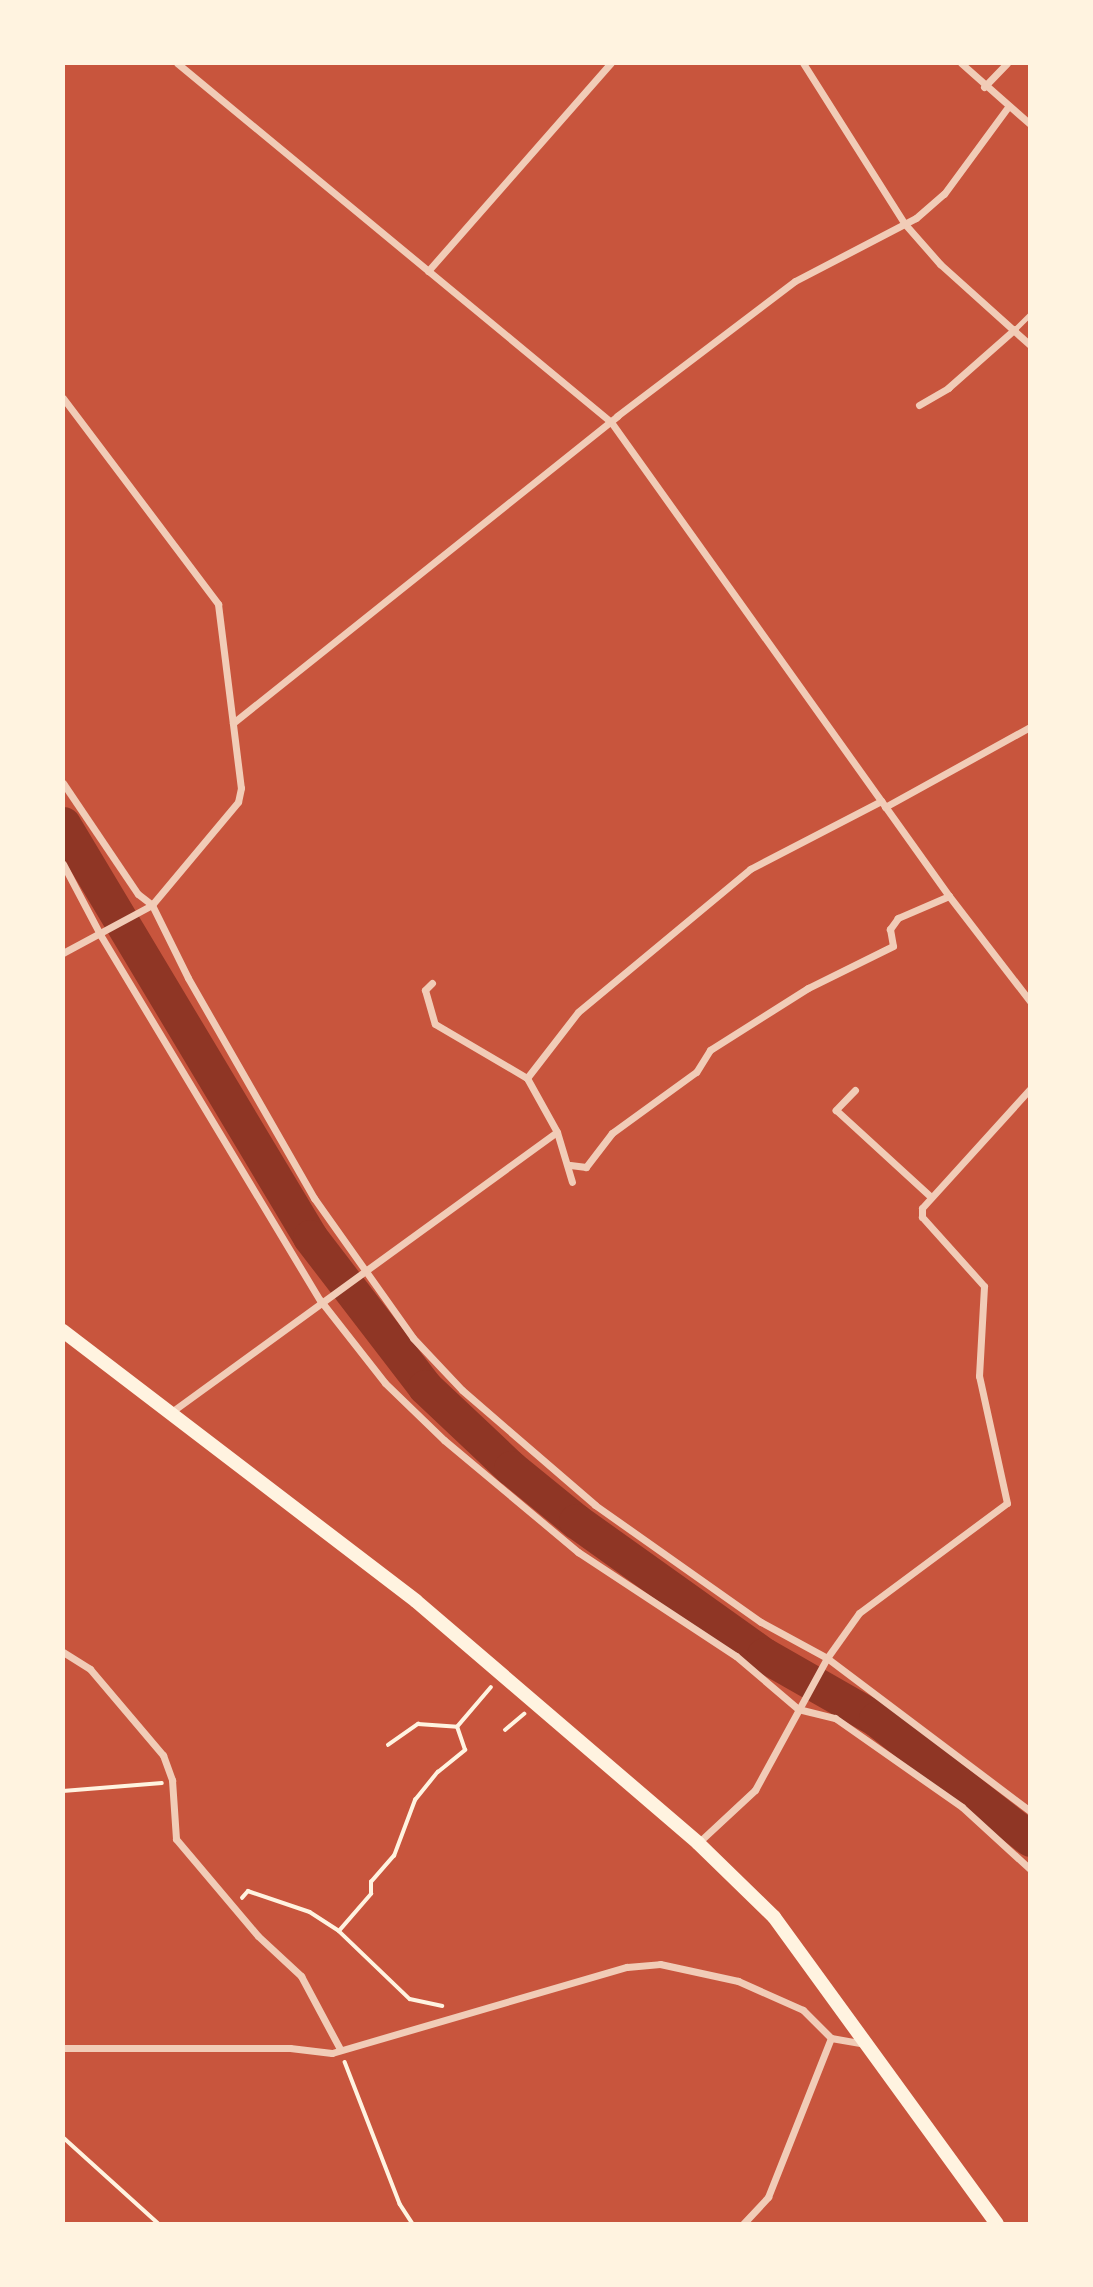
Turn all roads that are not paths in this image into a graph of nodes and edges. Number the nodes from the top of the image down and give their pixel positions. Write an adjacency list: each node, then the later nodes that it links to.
1 (177, 63): 10 (street)
2 (611, 63): 10 (street)
3 (803, 63): 9 (street)
4 (961, 63): 6 (street)
5 (1007, 63): 6 (street)
6 (984, 87): 7 (street)
7 (1008, 107): 8 (street); 9 (street)
8 (1030, 124)
9 (904, 223): 12 (street); 16 (street)
10 (428, 271): 16 (street)
11 (1030, 314): 12 (lane)
12 (1016, 329): 13 (street); 15 (street)
13 (1029, 345)
14 (63, 398): 17 (street)
15 (919, 405)
16 (611, 422): 17 (street); 20 (street)
17 (233, 723): 23 (street)
18 (1030, 727): 20 (street)
19 (63, 783): 23 (street)
20 (883, 804): 22 (street); 28 (street)
21 (63, 864): 24 (street)
22 (949, 896): 27 (street); 32 (street)
23 (152, 905): 24 (street); 35 (street)
24 (101, 936): 25 (street); 36 (street)
25 (63, 953)
26 (432, 983): 28 (street)
27 (1030, 1001)
28 (527, 1078): 31 (street)
29 (1030, 1089): 34 (street)
30 (855, 1090): 34 (street)
31 (557, 1132): 32 (street); 35 (street)
32 (570, 1165): 33 (street)
33 (572, 1182)
34 (931, 1197): 40 (street)
35 (367, 1267): 36 (street); 40 (street)
36 (320, 1300): 38 (street); 41 (street)
37 (63, 1331): 38 (main road)
38 (170, 1413): 43 (main road)
39 (63, 1652): 48 (street)
40 (827, 1658): 41 (street); 42 (street)
41 (798, 1709): 43 (street); 44 (street)
42 (1030, 1811)
43 (698, 1843): 46 (main road)
44 (1030, 1869)
45 (831, 2038): 46 (street); 48 (street); 49 (street)
46 (864, 2044): 50 (main road)
47 (63, 2048): 48 (street)
48 (340, 2049)
49 (743, 2224)
50 (997, 2224)

